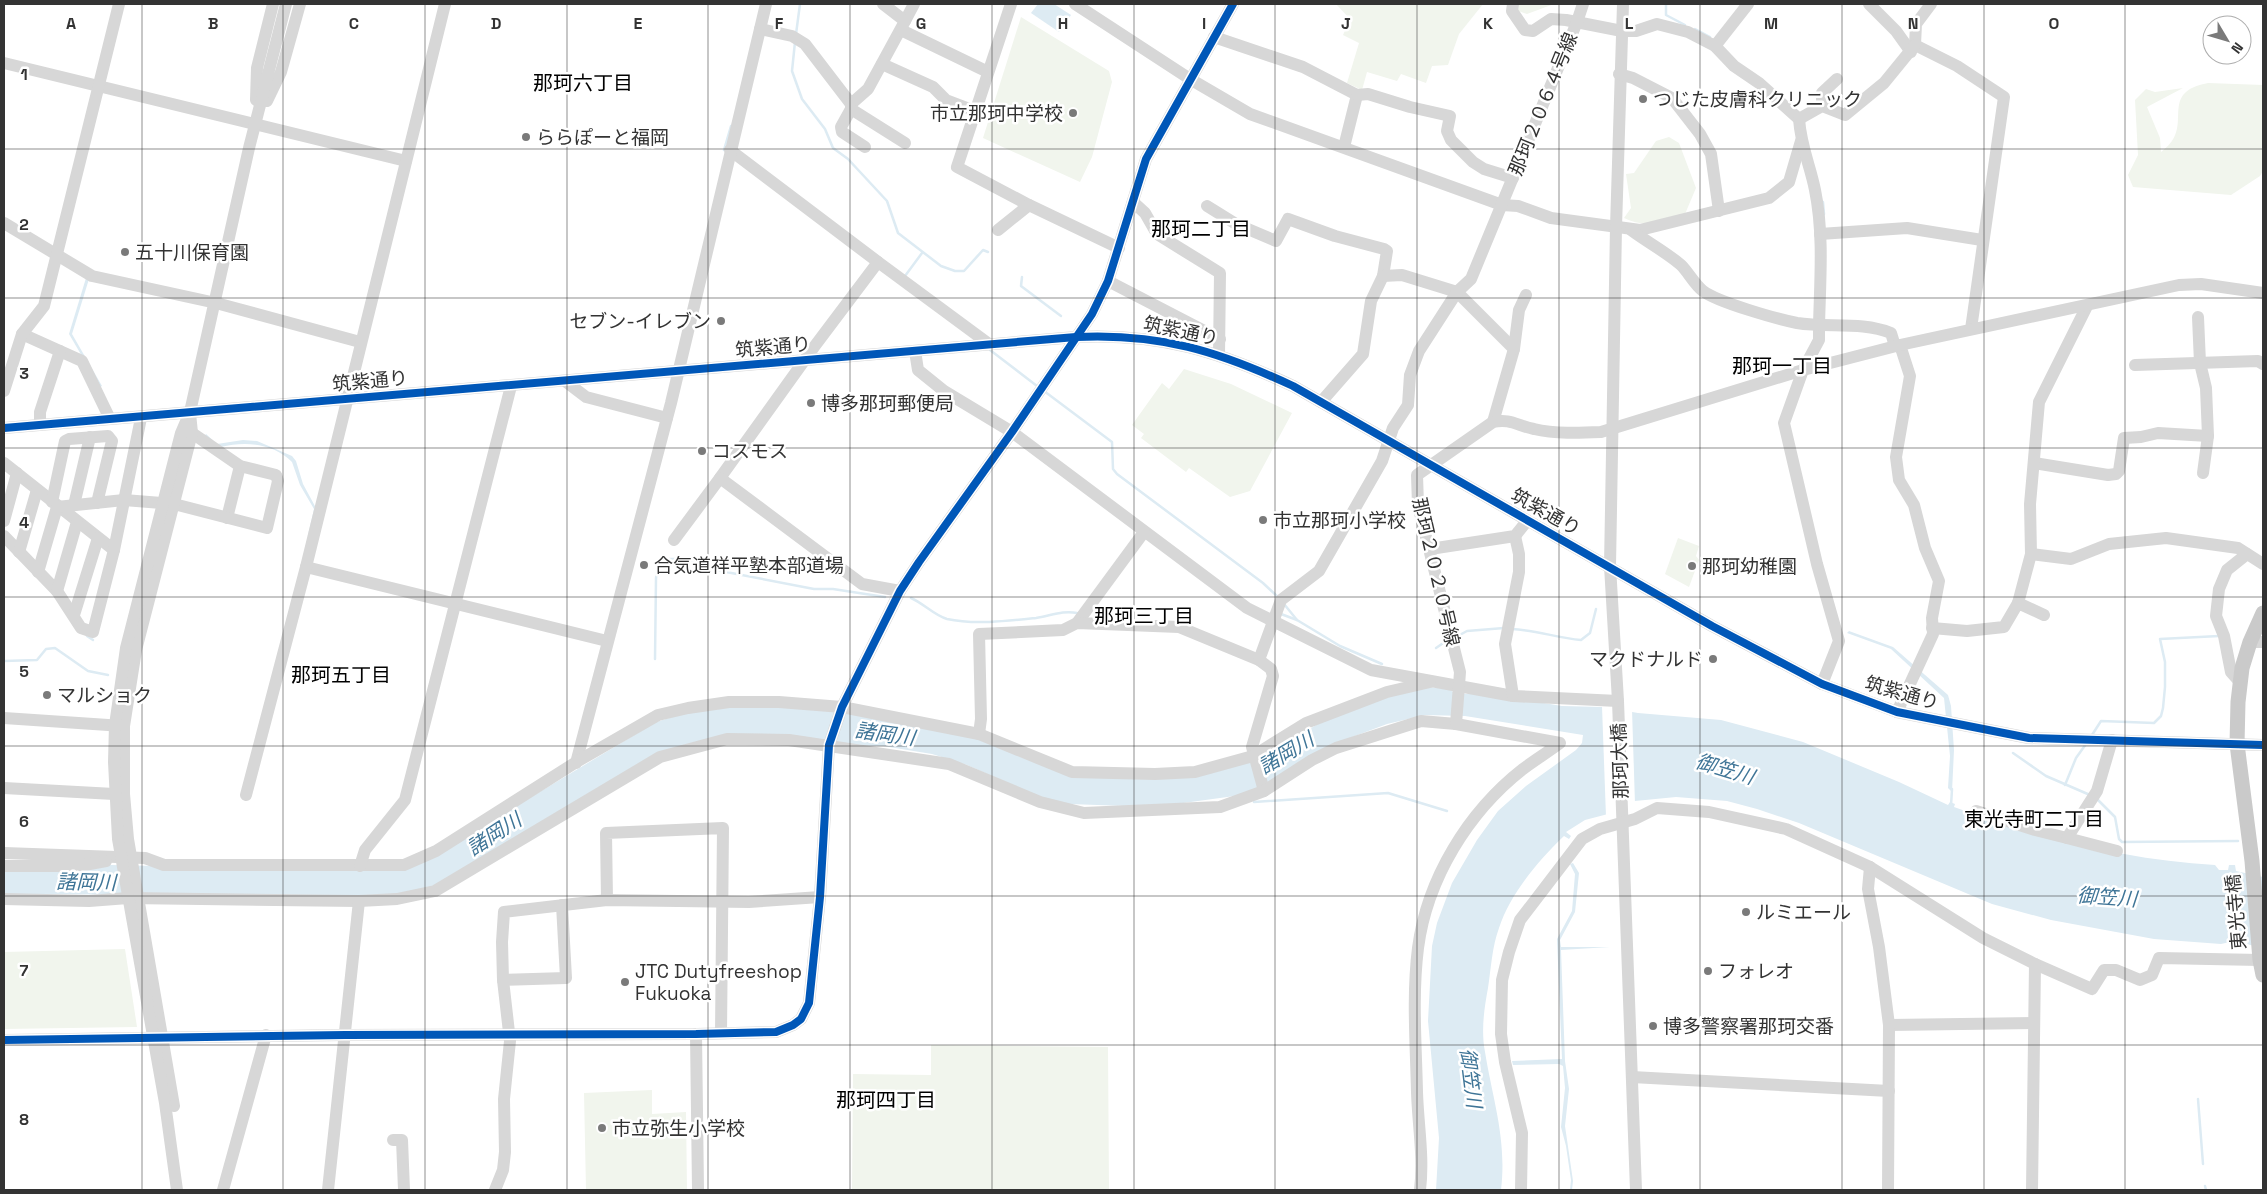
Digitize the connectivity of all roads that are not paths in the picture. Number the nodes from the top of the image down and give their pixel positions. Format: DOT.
graph roads {
  1 [pos="118,4"];
  2 [pos="273,4"];
  3 [pos="286,4"];
  4 [pos="300,4"];
  5 [pos="445,4"];
  6 [pos="766,4"];
  7 [pos="883,4"];
  8 [pos="914,4"];
  9 [pos="1011,4"];
  10 [pos="1075,4"];
  11 [pos="1233,4"];
  12 [pos="1513,4"];
  13 [pos="1583,4"];
  14 [pos="1623,4"];
  15 [pos="1748,4"];
  16 [pos="1869,4"];
  17 [pos="1931,4"];
  18 [pos="1577,22"];
  19 [pos="903,25"];
  20 [pos="760,29"];
  21 [pos="1622,32"];
  22 [pos="1214,37"];
  23 [pos="1716,46"];
  24 [pos="1913,48"];
  25 [pos="4,63"];
  26 [pos="882,64"];
  27 [pos="988,72"];
  28 [pos="1619,74"];
  29 [pos="1190,79"];
  30 [pos="1837,79"];
  31 [pos="98,86"];
  32 [pos="1357,95"];
  33 [pos="851,106"];
  34 [pos="1822,106"];
  35 [pos="975,111"];
  36 [pos="1799,119"];
  37 [pos="256,125"];
  38 [pos="1801,141"];
  39 [pos="905,143"];
  40 [pos="865,147"];
  41 [pos="1344,147"];
  42 [pos="730,150"];
  43 [pos="406,161"];
  44 [pos="1513,178"];
  45 [pos="1133,202"];
  46 [pos="1502,205"];
  47 [pos="1029,206"];
  48 [pos="1207,206"];
  49 [pos="1719,211"];
  50 [pos="4,223"];
  51 [pos="1616,227"];
  52 [pos="998,230"];
  53 [pos="1631,230"];
  54 [pos="1820,234"];
  55 [pos="1982,240"];
  56 [pos="1119,248"];
  57 [pos="55,254"];
  58 [pos="878,262"];
  59 [pos="1383,276"];
  60 [pos="1108,281"];
  61 [pos="1457,292"];
  62 [pos="2263,293"];
  63 [pos="1526,295"];
  64 [pos="216,303"];
  65 [pos="2087,306"];
  66 [pos="2198,317"];
  67 [pos="1819,326"];
  68 [pos="1971,328"];
  69 [pos="22,334"];
  70 [pos="1076,337"];
  71 [pos="1220,339"];
  72 [pos="360,342"];
  73 [pos="988,344"];
  74 [pos="1897,345"];
  75 [pos="1514,349"];
  76 [pos="60,351"];
  77 [pos="915,351"];
  78 [pos="1219,355"];
  79 [pos="804,360"];
  80 [pos="2200,363"];
  81 [pos="2263,364"];
  82 [pos="2134,365"];
  83 [pos="1803,370"];
  84 [pos="679,371"];
  85 [pos="566,381"];
  86 [pos="511,386"];
  87 [pos="4,391"];
  88 [pos="347,400"];
  89 [pos="1321,402"];
  90 [pos="190,412"];
  91 [pos="141,418"];
  92 [pos="667,418"];
  93 [pos="110,419"];
  94 [pos="1493,422"];
  95 [pos="40,425"];
  96 [pos="4,428"];
  97 [pos="1612,428"];
  98 [pos="1012,432"];
  99 [pos="192,434"];
  100 [pos="2208,436"];
  101 [pos="90,437"];
  102 [pos="1389,441"];
  103 [pos="4,462"];
  104 [pos="2034,464"];
  105 [pos="240,466"];
  106 [pos="1431,466"];
  107 [pos="17,473"];
  108 [pos="2203,473"];
  109 [pos="720,478"];
  110 [pos="37,490"];
  111 [pos="124,500"];
  112 [pos="97,503"];
  113 [pos="55,504"];
  114 [pos="74,505"];
  115 [pos="168,505"];
  116 [pos="227,518"];
  117 [pos="4,521"];
  118 [pos="1527,521"];
  119 [pos="77,522"];
  120 [pos="1144,532"];
  121 [pos="1515,536"];
  122 [pos="98,538"];
  123 [pos="674,540"];
  124 [pos="5,541"];
  125 [pos="1430,549"];
  126 [pos="114,550"];
  127 [pos="19,552"];
  128 [pos="2031,554"];
  129 [pos="2247,554"];
  130 [pos="2263,564"];
  131 [pos="306,566"];
  132 [pos="1610,566"];
  133 [pos="38,572"];
  134 [pos="57,590"];
  135 [pos="900,591"];
  136 [pos="454,603"];
  137 [pos="2018,603"];
  138 [pos="2263,614"];
  139 [pos="74,615"];
  140 [pos="2044,615"];
  141 [pos="1273,622"];
  142 [pos="1077,623"];
  143 [pos="1932,628"];
  144 [pos="607,641"];
  145 [pos="2257,642"];
  146 [pos="1259,660"];
  147 [pos="2239,681"];
  148 [pos="1430,682"];
  149 [pos="1822,684"];
  150 [pos="1459,687"];
  151 [pos="1513,696"];
  152 [pos="1618,701"];
  153 [pos="842,707"];
  154 [pos="1897,712"];
  155 [pos="4,718"];
  156 [pos="1456,721"];
  157 [pos="120,726"];
  158 [pos="979,734"];
  159 [pos="2112,740"];
  160 [pos="2237,744"];
  161 [pos="830,745"];
  162 [pos="2263,745"];
  163 [pos="1253,756"];
  164 [pos="576,763"];
  165 [pos="4,788"];
  166 [pos="1264,791"];
  167 [pos="114,794"];
  168 [pos="246,795"];
  169 [pos="1976,811"];
  170 [pos="1622,821"];
  171 [pos="2067,838"];
  172 [pos="2117,851"];
  173 [pos="4,853"];
  174 [pos="126,858"];
  175 [pos="4,866"];
  176 [pos="360,866"];
  177 [pos="1870,867"];
  178 [pos="131,896"];
  179 [pos="820,897"];
  180 [pos="4,899"];
  181 [pos="607,900"];
  182 [pos="359,901"];
  183 [pos="724,902"];
  184 [pos="562,904"];
  185 [pos="2035,964"];
  186 [pos="2262,967"];
  187 [pos="503,980"];
  188 [pos="2034,1023"];
  189 [pos="1889,1025"];
  190 [pos="510,1033"];
  191 [pos="721,1033"];
  192 [pos="345,1034"];
  193 [pos="696,1034"];
  194 [pos="266,1036"];
  195 [pos="157,1038"];
  196 [pos="4,1040"];
  197 [pos="1632,1078"];
  198 [pos="1889,1091"];
  199 [pos="392,1140"];
  200 [pos="177,1190"];
  201 [pos="185,1190"];
  202 [pos="223,1190"];
  203 [pos="328,1190"];
  204 [pos="404,1190"];
  205 [pos="495,1190"];
  206 [pos="698,1190"];
  207 [pos="1420,1190"];
  208 [pos="1521,1190"];
  209 [pos="1636,1190"];
  210 [pos="1888,1190"];
  211 [pos="2032,1190"];
  1 -- 31 [label="street"];
  2 -- 37 [label="street"];
  3 -- 37 [label="street"];
  4 -- 37 [label="street"];
  5 -- 43 [label="street"];
  6 -- 20 [label="street"];
  7 -- 19 [label="street"];
  8 -- 19 [label="street"];
  9 -- 27 [label="street"];
  10 -- 29 [label="street"];
  11 -- 22 [label="street"];
  12 -- 18 [label="street"];
  13 -- 18 [label="street, 那珂２０６４号線"];
  14 -- 21 [label="street, 那珂大橋"];
  15 -- 23 [label="street"];
  16 -- 24 [label="street"];
  17 -- 24 [label="street"];
  18 -- 21 [label="street"];
  18 -- 44 [label="street, 那珂２０６４号線"];
  19 -- 26 [label="street"];
  19 -- 27 [label="street"];
  20 -- 33 [label="street"];
  20 -- 42 [label="street"];
  21 -- 23 [label="street"];
  21 -- 28 [label="street, 那珂大橋"];
  22 -- 29 [label="street"];
  22 -- 32 [label="street"];
  23 -- 36 [label="street"];
  24 -- 34 [label="street"];
  24 -- 55 [label="street"];
  25 -- 31 [label="street"];
  26 -- 33 [label="street"];
  26 -- 35 [label="street"];
  27 -- 35 [label="street"];
  28 -- 49 [label="street"];
  28 -- 51 [label="street, 那珂大橋"];
  29 -- 41 [label="street"];
  29 -- 45 [label="street"];
  30 -- 34 [label="street"];
  31 -- 37 [label="street"];
  31 -- 57 [label="street"];
  32 -- 41 [label="street"];
  32 -- 44 [label="street"];
  33 -- 39 [label="street"];
  33 -- 40 [label="street"];
  34 -- 36 [label="street"];
  35 -- 47 [label="street"];
  36 -- 38 [label="street"];
  37 -- 43 [label="street"];
  37 -- 64 [label="street"];
  38 -- 49 [label="street"];
  38 -- 54 [label="street"];
  41 -- 46 [label="street"];
  42 -- 58 [label="street"];
  42 -- 84 [label="street"];
  43 -- 72 [label="street"];
  44 -- 46 [label="street, 那珂２０６４号線"];
  45 -- 56 [label="street"];
  45 -- 71 [label="street"];
  46 -- 51 [label="street"];
  46 -- 61 [label="street, 那珂２０６４号線"];
  47 -- 52 [label="street"];
  47 -- 56 [label="street"];
  48 -- 59 [label="street"];
  49 -- 53 [label="street"];
  50 -- 57 [label="street"];
  51 -- 53 [label="street"];
  51 -- 97 [label="street, 那珂大橋"];
  53 -- 67 [label="street"];
  54 -- 55 [label="street"];
  54 -- 67 [label="street"];
  55 -- 68 [label="street"];
  56 -- 60 [label="street"];
  57 -- 64 [label="street"];
  57 -- 69 [label="street"];
  58 -- 73 [label="street"];
  58 -- 79 [label="street"];
  59 -- 61 [label="street"];
  59 -- 89 [label="street"];
  60 -- 70 [label="street"];
  60 -- 71 [label="street"];
  61 -- 75 [label="street"];
  61 -- 102 [label="street, 那珂２０６４号線"];
  62 -- 65 [label="street"];
  63 -- 75 [label="street"];
  64 -- 72 [label="street"];
  64 -- 90 [label="street"];
  65 -- 68 [label="street"];
  65 -- 104 [label="street"];
  66 -- 80 [label="street"];
  67 -- 74 [label="street"];
  67 -- 83 [label="street"];
  68 -- 74 [label="street"];
  69 -- 76 [label="street"];
  69 -- 87 [label="street"];
  70 -- 73 [label="street, 筑紫通り"];
  70 -- 78 [label="street, 筑紫通り"];
  70 -- 98 [label="street"];
  71 -- 78 [label="street"];
  72 -- 88 [label="street"];
  73 -- 77 [label="street, 筑紫通り"];
  74 -- 83 [label="street"];
  74 -- 143 [label="street"];
  75 -- 94 [label="street"];
  76 -- 93 [label="street"];
  76 -- 95 [label="street"];
  77 -- 79 [label="street, 筑紫通り"];
  77 -- 98 [label="street"];
  78 -- 89 [label="street, 筑紫通り"];
  79 -- 84 [label="street, 筑紫通り"];
  79 -- 109 [label="street"];
  80 -- 81 [label="street"];
  80 -- 82 [label="street"];
  80 -- 100 [label="street"];
  83 -- 97 [label="street"];
  83 -- 149 [label="street"];
  84 -- 85 [label="street, 筑紫通り"];
  84 -- 92 [label="street"];
  85 -- 86 [label="street, 筑紫通り"];
  85 -- 92 [label="street"];
  86 -- 88 [label="street, 筑紫通り"];
  86 -- 136 [label="street"];
  88 -- 90 [label="street, 筑紫通り"];
  88 -- 131 [label="street"];
  89 -- 102 [label="street, 筑紫通り"];
  90 -- 91 [label="street, 筑紫通り"];
  90 -- 99 [label="street"];
  90 -- 115 [label="street"];
  91 -- 93 [label="street, 筑紫通り"];
  91 -- 111 [label="street"];
  92 -- 144 [label="street"];
  93 -- 95 [label="street, 筑紫通り"];
  94 -- 97 [label="street"];
  94 -- 106 [label="street"];
  95 -- 96 [label="street, 筑紫通り"];
  97 -- 132 [label="street, 那珂大橋"];
  98 -- 120 [label="street"];
  98 -- 135 [label="street"];
  99 -- 105 [label="street"];
  99 -- 115 [label="street"];
  100 -- 104 [label="street"];
  100 -- 108 [label="street"];
  101 -- 112 [label="street"];
  101 -- 113 [label="street"];
  101 -- 114 [label="street"];
  102 -- 106 [label="street, 筑紫通り"];
  102 -- 141 [label="street, 那珂２０６４号線"];
  103 -- 107 [label="street"];
  104 -- 128 [label="street"];
  105 -- 116 [label="street"];
  105 -- 116 [label="street"];
  106 -- 118 [label="street, 筑紫通り"];
  106 -- 125 [label="street, 那珂２０２０号線"];
  107 -- 110 [label="street"];
  107 -- 117 [label="street"];
  109 -- 123 [label="street"];
  109 -- 135 [label="street"];
  110 -- 113 [label="street"];
  110 -- 127 [label="street"];
  111 -- 112 [label="street"];
  111 -- 115 [label="street"];
  111 -- 126 [label="street"];
  112 -- 114 [label="street"];
  113 -- 114 [label="street"];
  113 -- 119 [label="street"];
  113 -- 133 [label="street"];
  115 -- 116 [label="street"];
  115 -- 157 [label="street"];
  118 -- 121 [label="street"];
  118 -- 132 [label="street, 筑紫通り"];
  119 -- 122 [label="street"];
  119 -- 134 [label="street"];
  120 -- 141 [label="street"];
  120 -- 142 [label="street"];
  121 -- 125 [label="street"];
  121 -- 151 [label="street"];
  122 -- 126 [label="street"];
  122 -- 139 [label="street"];
  124 -- 127 [label="street"];
  125 -- 150 [label="street, 那珂２０２０号線"];
  126 -- 139 [label="street"];
  127 -- 133 [label="street"];
  128 -- 129 [label="street"];
  128 -- 137 [label="street"];
  129 -- 130 [label="street"];
  129 -- 147 [label="street"];
  131 -- 136 [label="street"];
  131 -- 168 [label="street"];
  132 -- 149 [label="street, 筑紫通り"];
  132 -- 152 [label="street, 那珂大橋"];
  133 -- 134 [label="street"];
  134 -- 139 [label="street"];
  135 -- 153 [label="street"];
  136 -- 144 [label="street"];
  136 -- 176 [label="street"];
  137 -- 140 [label="street"];
  137 -- 143 [label="street"];
  138 -- 145 [label="main road, 東光寺橋"];
  141 -- 146 [label="street, 那珂２０６４号線"];
  141 -- 148 [label="street"];
  142 -- 146 [label="street"];
  142 -- 158 [label="street"];
  143 -- 154 [label="street"];
  144 -- 164 [label="street"];
  145 -- 147 [label="main road, 東光寺橋"];
  146 -- 163 [label="street"];
  147 -- 160 [label="main road, 東光寺橋"];
  148 -- 150 [label="street"];
  148 -- 163 [label="street"];
  149 -- 154 [label="street, 筑紫通り"];
  150 -- 151 [label="street"];
  150 -- 156 [label="street, 那珂２０２０号線"];
  151 -- 152 [label="street"];
  152 -- 170 [label="street, 那珂大橋"];
  153 -- 158 [label="street"];
  153 -- 161 [label="street"];
  153 -- 164 [label="street"];
  154 -- 159 [label="street, 筑紫通り"];
  155 -- 157 [label="street"];
  156 -- 166 [label="street"];
  156 -- 207 [label="street"];
  157 -- 167 [label="street"];
  157 -- 174 [label="street"];
  158 -- 163 [label="street"];
  159 -- 160 [label="street, 筑紫通り"];
  159 -- 171 [label="street"];
  160 -- 162 [label="street, 筑紫通り"];
  160 -- 186 [label="main road, 東光寺橋"];
  161 -- 166 [label="street"];
  161 -- 179 [label="street"];
  161 -- 182 [label="street"];
  163 -- 166 [label="street"];
  164 -- 176 [label="street"];
  165 -- 167 [label="street"];
  167 -- 174 [label="street"];
  169 -- 171 [label="street"];
  170 -- 177 [label="street"];
  170 -- 197 [label="street, 那珂大橋"];
  170 -- 208 [label="street"];
  171 -- 172 [label="street"];
  173 -- 174 [label="street"];
  174 -- 175 [label="street"];
  174 -- 176 [label="street"];
  174 -- 178 [label="street"];
  177 -- 185 [label="street"];
  177 -- 189 [label="street"];
  178 -- 180 [label="street"];
  178 -- 182 [label="street"];
  178 -- 195 [label="street"];
  179 -- 183 [label="street"];
  179 -- 191 [label="street"];
  181 -- 183 [label="street"];
  181 -- 183 [label="street"];
  181 -- 184 [label="street"];
  182 -- 192 [label="street"];
  183 -- 191 [label="street"];
  184 -- 187 [label="street"];
  184 -- 187 [label="street"];
  185 -- 186 [label="street"];
  185 -- 188 [label="street"];
  187 -- 190 [label="street"];
  188 -- 189 [label="street"];
  188 -- 211 [label="street"];
  189 -- 198 [label="street"];
  190 -- 192 [label="street"];
  190 -- 193 [label="street"];
  190 -- 205 [label="street"];
  191 -- 193 [label="street"];
  192 -- 194 [label="street"];
  192 -- 203 [label="street"];
  193 -- 206 [label="street"];
  194 -- 195 [label="street"];
  194 -- 202 [label="street"];
  195 -- 196 [label="street"];
  195 -- 200 [label="street"];
  195 -- 201 [label="street"];
  197 -- 198 [label="street"];
  197 -- 209 [label="street, 那珂大橋"];
  198 -- 210 [label="street"];
  199 -- 204 [label="street"];
}
